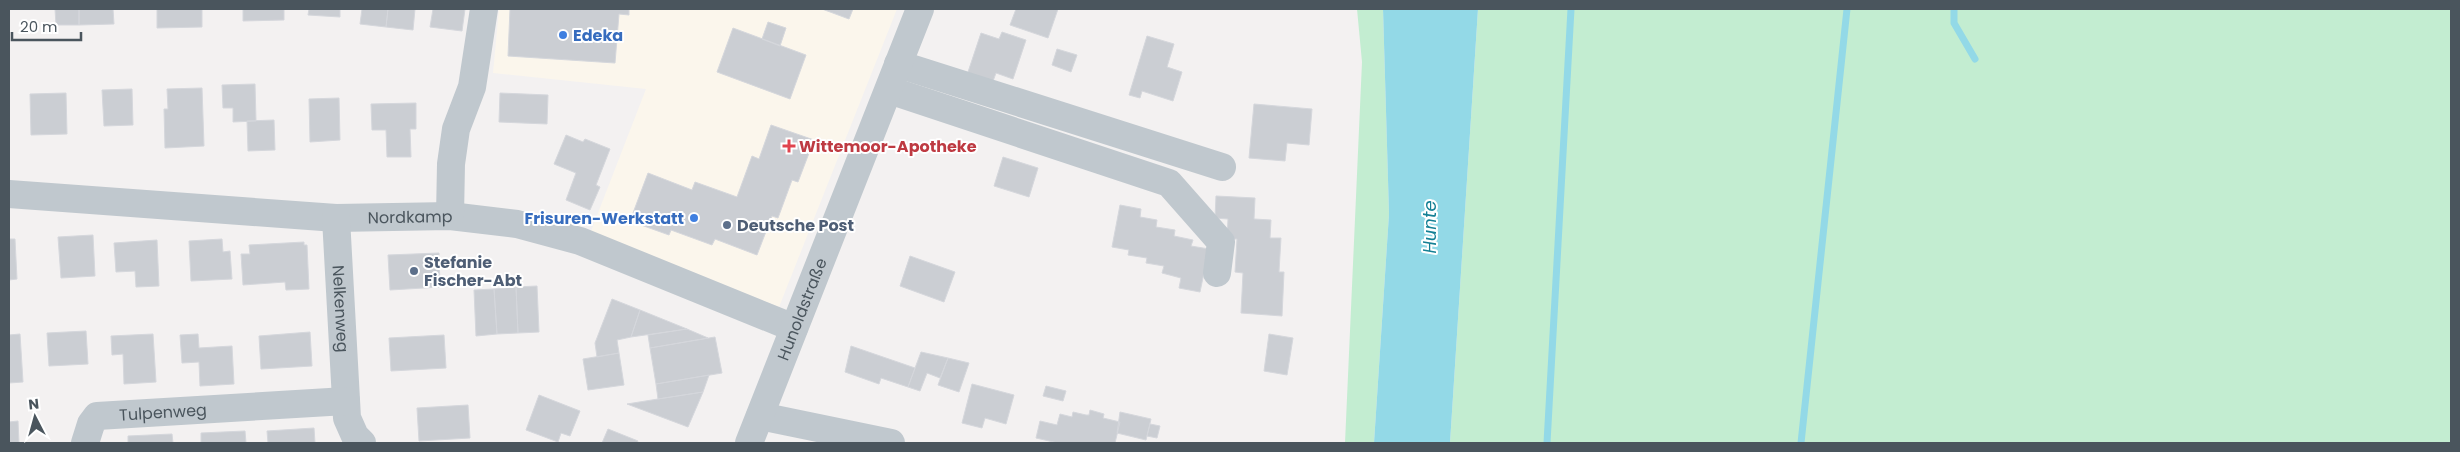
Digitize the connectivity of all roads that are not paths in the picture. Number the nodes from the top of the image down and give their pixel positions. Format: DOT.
graph roads {
  1 [pos="484,9"];
  2 [pos="920,9"];
  3 [pos="898,64"];
  4 [pos="889,90"];
  5 [pos="1222,167"];
  6 [pos="9,194"];
  7 [pos="450,216"];
  8 [pos="336,218"];
  9 [pos="1217,273"];
  10 [pos="794,328"];
  11 [pos="346,401"];
  12 [pos="760,416"];
  13 [pos="85,443"];
  14 [pos="362,443"];
  15 [pos="749,443"];
  16 [pos="891,443"];
  1 -- 7 [label="street"];
  2 -- 3 [label="street, Hunoldstraße"];
  3 -- 4 [label="street, Hunoldstraße"];
  3 -- 5 [label="street"];
  4 -- 9 [label="street"];
  4 -- 10 [label="street, Hunoldstraße"];
  6 -- 8 [label="street, Nordkamp"];
  7 -- 8 [label="street, Nordkamp"];
  7 -- 10 [label="street, Nordkamp"];
  8 -- 11 [label="street, Nelkenweg"];
  10 -- 12 [label="street, Hunoldstraße"];
  11 -- 13 [label="street, Tulpenweg"];
  11 -- 14 [label="street, Nelkenweg"];
  12 -- 15 [label="street, Hunoldstraße"];
  12 -- 16 [label="street"];
}
